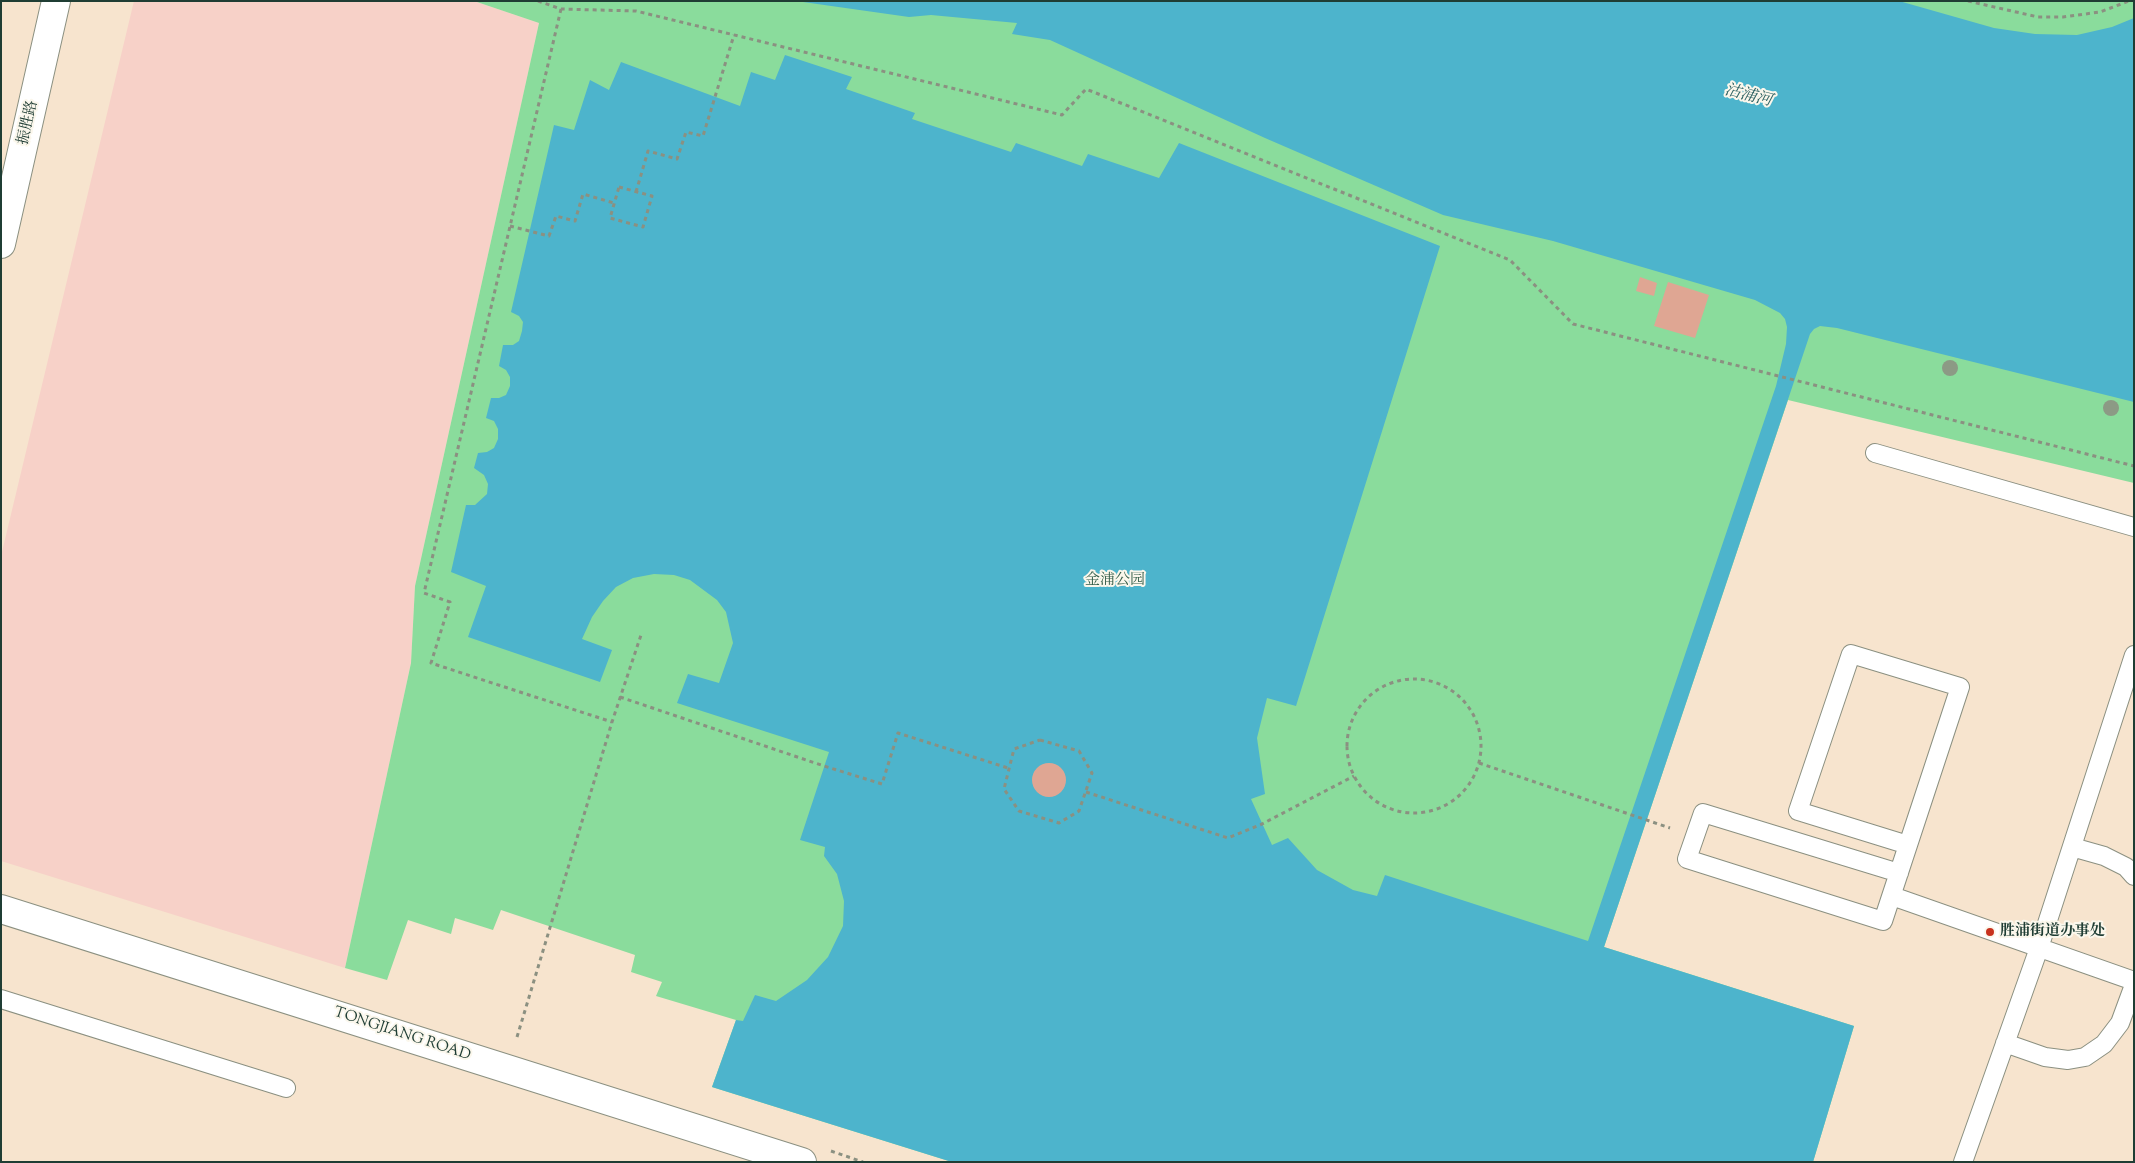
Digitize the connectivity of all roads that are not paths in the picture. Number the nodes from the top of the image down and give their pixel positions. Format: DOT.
graph roads {
  1 [pos="56,1"];
  2 [pos="1,244"];
  3 [pos="1875,453"];
  4 [pos="2134,527"];
  5 [pos="2134,655"];
  6 [pos="1908,845"];
  7 [pos="2072,847"];
  8 [pos="1899,873"];
  9 [pos="2134,876"];
  10 [pos="1892,896"];
  11 [pos="1,909"];
  12 [pos="2039,948"];
  13 [pos="2134,981"];
  14 [pos="2134,985"];
  15 [pos="1,999"];
  16 [pos="2005,1042"];
  17 [pos="286,1088"];
  18 [pos="802,1162"];
  19 [pos="1963,1162"];
  1 -- 2 [label="street, 振胜路"];
  3 -- 4 [label="lane"];
  5 -- 7 [label="lane"];
  6 -- 6 [label="lane"];
  6 -- 8 [label="lane"];
  7 -- 9 [label="lane"];
  7 -- 12 [label="lane"];
  8 -- 10 [label="lane"];
  8 -- 10 [label="lane"];
  10 -- 12 [label="lane"];
  11 -- 18 [label="street, TONGJIANG ROAD"];
  12 -- 13 [label="lane"];
  12 -- 16 [label="lane"];
  14 -- 16 [label="lane"];
  15 -- 17 [label="lane"];
  16 -- 19 [label="lane"];
}
